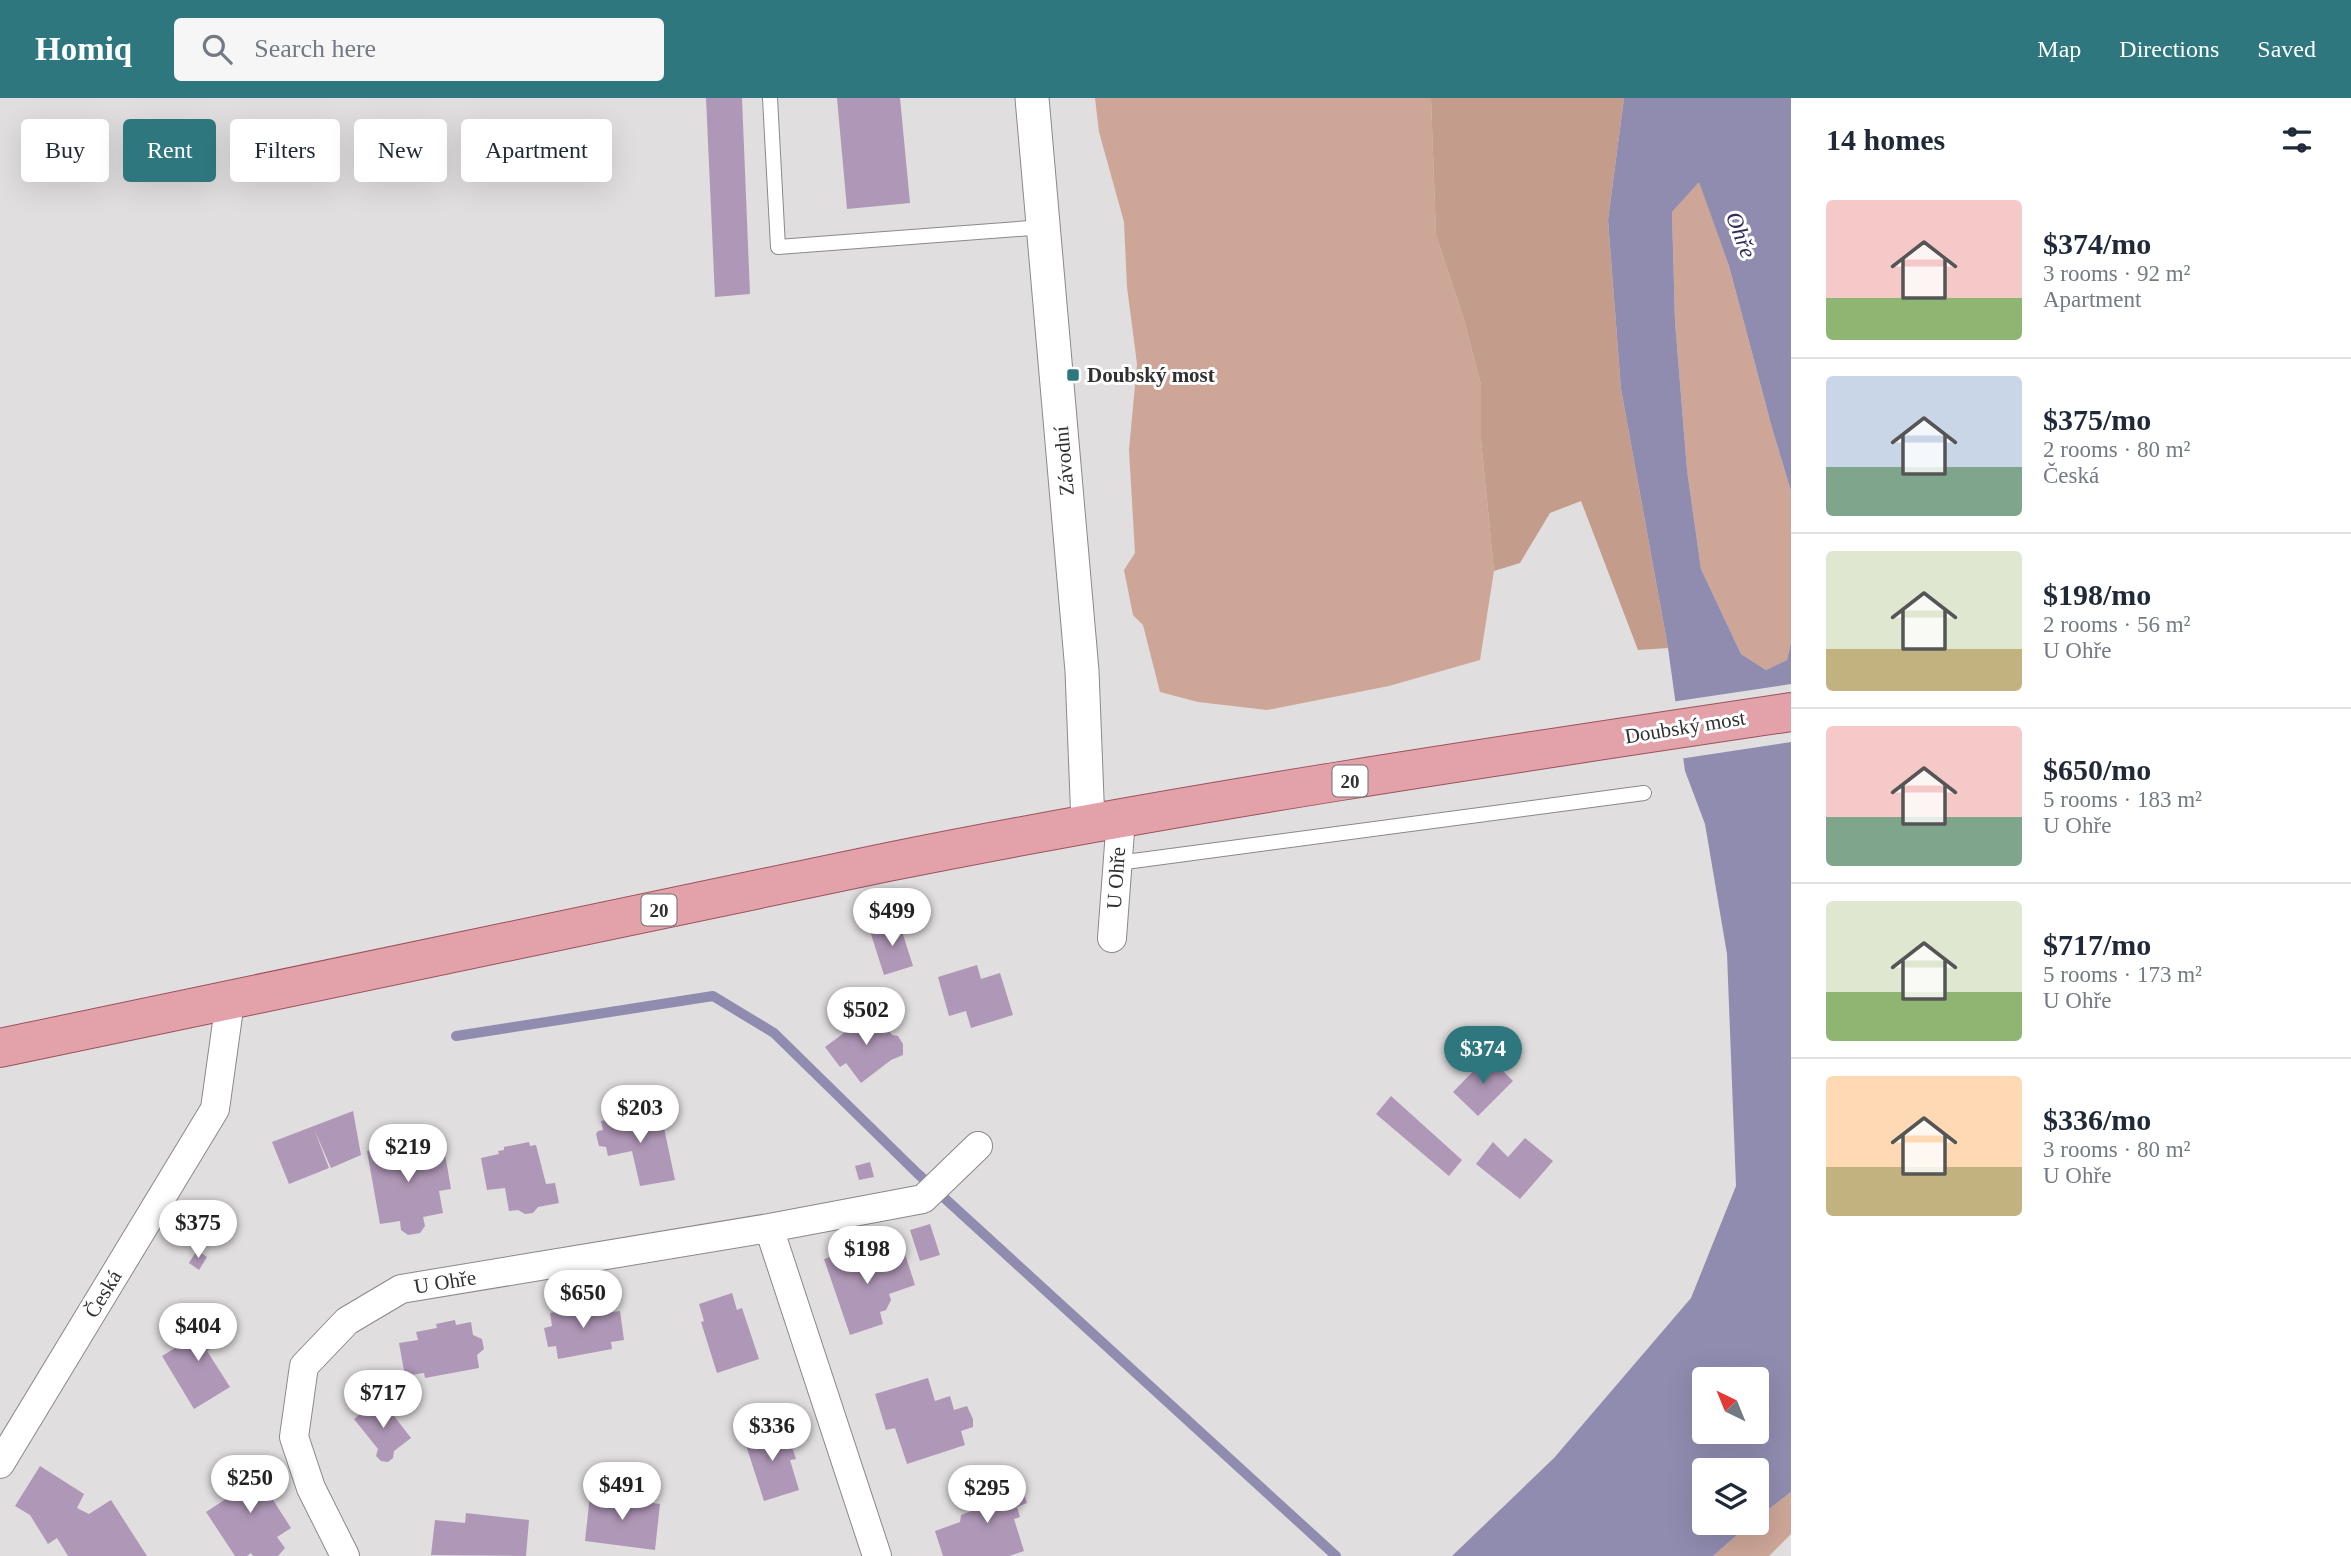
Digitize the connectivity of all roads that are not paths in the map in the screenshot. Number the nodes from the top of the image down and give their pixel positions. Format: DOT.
graph roads {
  1 [pos="770,98"];
  2 [pos="1031,98"];
  3 [pos="1044,227"];
  4 [pos="1791,712"];
  5 [pos="1644,793"];
  6 [pos="1105,821"];
  7 [pos="1118,863"];
  8 [pos="1112,938"];
  9 [pos="230,1001"];
  10 [pos="0,1048"];
  11 [pos="978,1146"];
  12 [pos="769,1228"];
  13 [pos="0,1464"];
  14 [pos="345,1556"];
  15 [pos="877,1556"];
  1 -- 3 [label="lane"];
  2 -- 3 [label="street, Závodní"];
  3 -- 6 [label="street, Závodní"];
  4 -- 6 [label="main road, Doubský most / 20"];
  5 -- 7 [label="lane"];
  6 -- 7 [label="street, U Ohře"];
  6 -- 9 [label="main road, 20"];
  7 -- 8 [label="street, U Ohře"];
  9 -- 10 [label="main road, 20"];
  9 -- 13 [label="street, Česká"];
  11 -- 12 [label="street, U Ohře"];
  12 -- 14 [label="street, U Ohře"];
  12 -- 15 [label="street"];
}
